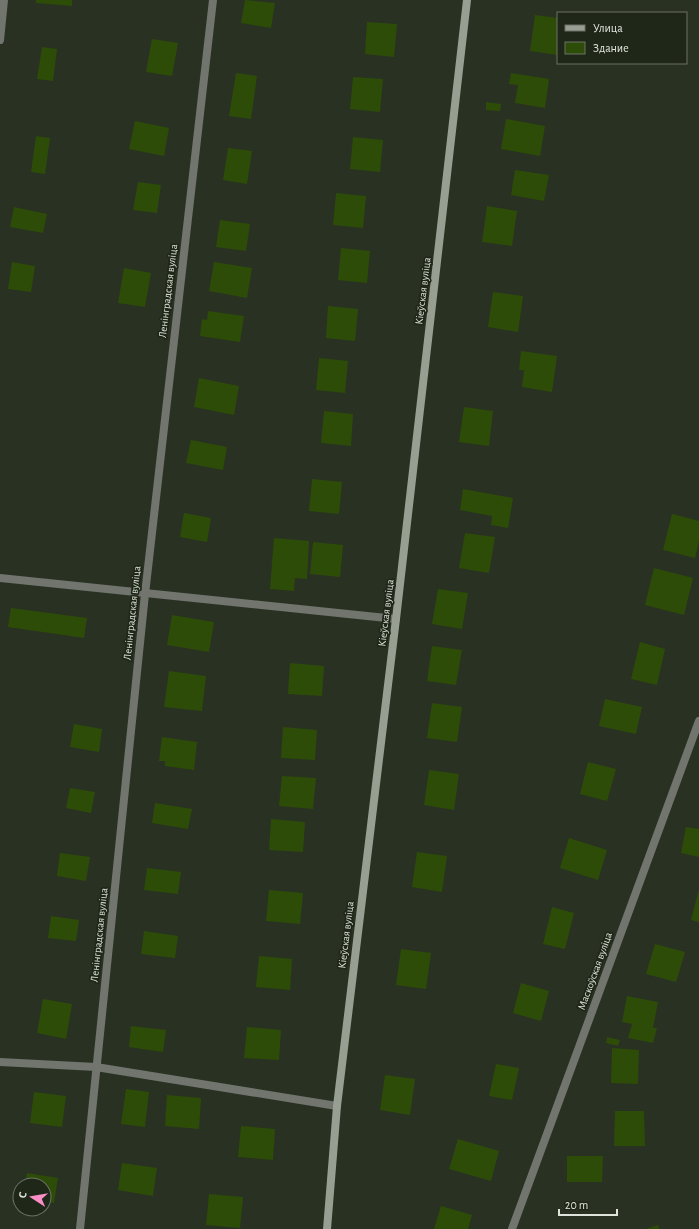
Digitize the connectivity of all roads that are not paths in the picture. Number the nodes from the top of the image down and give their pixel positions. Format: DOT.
graph roads {
  1 [pos="4,0"];
  2 [pos="213,0"];
  3 [pos="467,0"];
  4 [pos="0,40"];
  5 [pos="0,578"];
  6 [pos="145,594"];
  7 [pos="396,619"];
  8 [pos="699,721"];
  9 [pos="0,1062"];
  10 [pos="96,1067"];
  11 [pos="337,1106"];
  12 [pos="80,1229"];
  13 [pos="327,1229"];
  14 [pos="512,1229"];
  1 -- 4 [label="street"];
  2 -- 6 [label="street, Ленінградская вуліца"];
  3 -- 7 [label="street, Кіеўская вуліца"];
  5 -- 6 [label="street"];
  6 -- 7 [label="street"];
  6 -- 10 [label="street, Ленінградская вуліца"];
  7 -- 11 [label="street, Кіеўская вуліца"];
  8 -- 14 [label="street, Маскоўская вуліца"];
  9 -- 10 [label="street"];
  10 -- 11 [label="street"];
  10 -- 12 [label="street, Ленінградская вуліца"];
  11 -- 13 [label="street, Кіеўская вуліца"];
}
